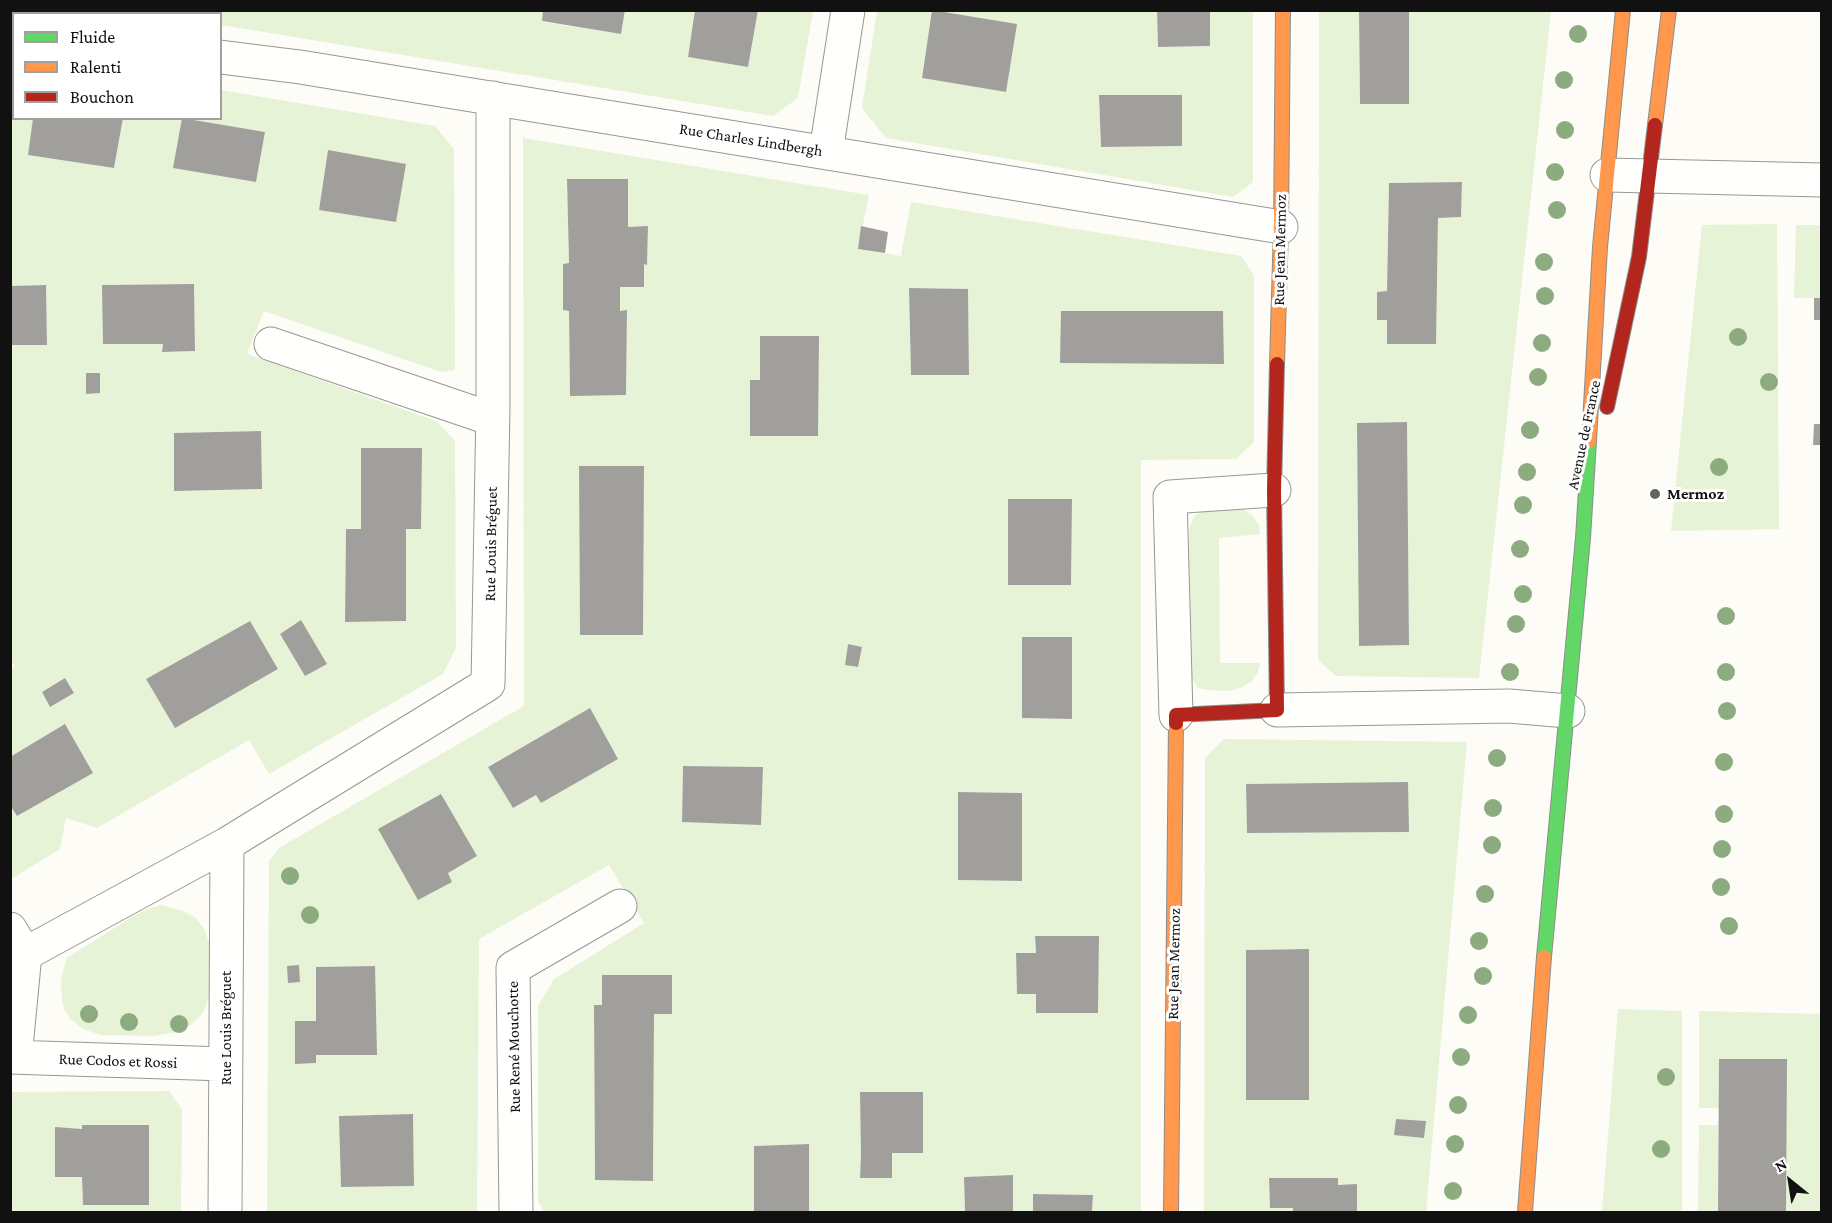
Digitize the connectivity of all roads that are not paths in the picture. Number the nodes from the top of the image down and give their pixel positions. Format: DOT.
graph roads {
  1 [pos="848,10"];
  2 [pos="1283,10"];
  3 [pos="1623,10"];
  4 [pos="1669,10"];
  5 [pos="222,57"];
  6 [pos="492,98"];
  7 [pos="826,152"];
  8 [pos="1607,176"];
  9 [pos="1649,176"];
  10 [pos="1821,180"];
  11 [pos="1281,227"];
  12 [pos="271,344"];
  13 [pos="492,419"];
  14 [pos="1274,490"];
  15 [pos="1584,512"];
  16 [pos="1277,710"];
  17 [pos="1568,711"];
  18 [pos="1176,715"];
  19 [pos="227,844"];
  20 [pos="620,906"];
  21 [pos="18,941"];
  22 [pos="13,1057"];
  23 [pos="225,1064"];
  24 [pos="225,1212"];
  25 [pos="516,1212"];
  26 [pos="1171,1212"];
  27 [pos="1525,1212"];
  1 -- 7 [label="street"];
  2 -- 11 [label="main road, Rue Jean Mermoz"];
  3 -- 8 [label="main road, Avenue de France"];
  4 -- 9 [label="main road, Avenue de France"];
  5 -- 6 [label="street, Rue Charles Lindbergh"];
  6 -- 7 [label="street, Rue Charles Lindbergh"];
  6 -- 13 [label="street, Rue Louis Bréguet"];
  7 -- 11 [label="street, Rue Charles Lindbergh"];
  8 -- 9 [label="street"];
  8 -- 15 [label="main road, Avenue de France"];
  9 -- 10 [label="street"];
  9 -- 15 [label="main road, Avenue de France"];
  11 -- 14 [label="main road, Rue Jean Mermoz"];
  12 -- 13 [label="street"];
  13 -- 19 [label="street, Rue Louis Bréguet"];
  14 -- 16 [label="main road, Rue Jean Mermoz"];
  14 -- 18 [label="street, Rue Jean Mermoz"];
  15 -- 17 [label="main road"];
  16 -- 17 [label="street"];
  16 -- 18 [label="main road"];
  17 -- 27 [label="main road"];
  18 -- 26 [label="main road, Rue Jean Mermoz"];
  19 -- 21 [label="street, Rue Louis Bréguet"];
  19 -- 23 [label="street, Rue Louis Bréguet"];
  20 -- 25 [label="street, Rue René Mouchotte"];
  21 -- 22 [label="street"];
  22 -- 23 [label="street, Rue Codos et Rossi"];
  23 -- 24 [label="street, Rue Louis Bréguet"];
}
